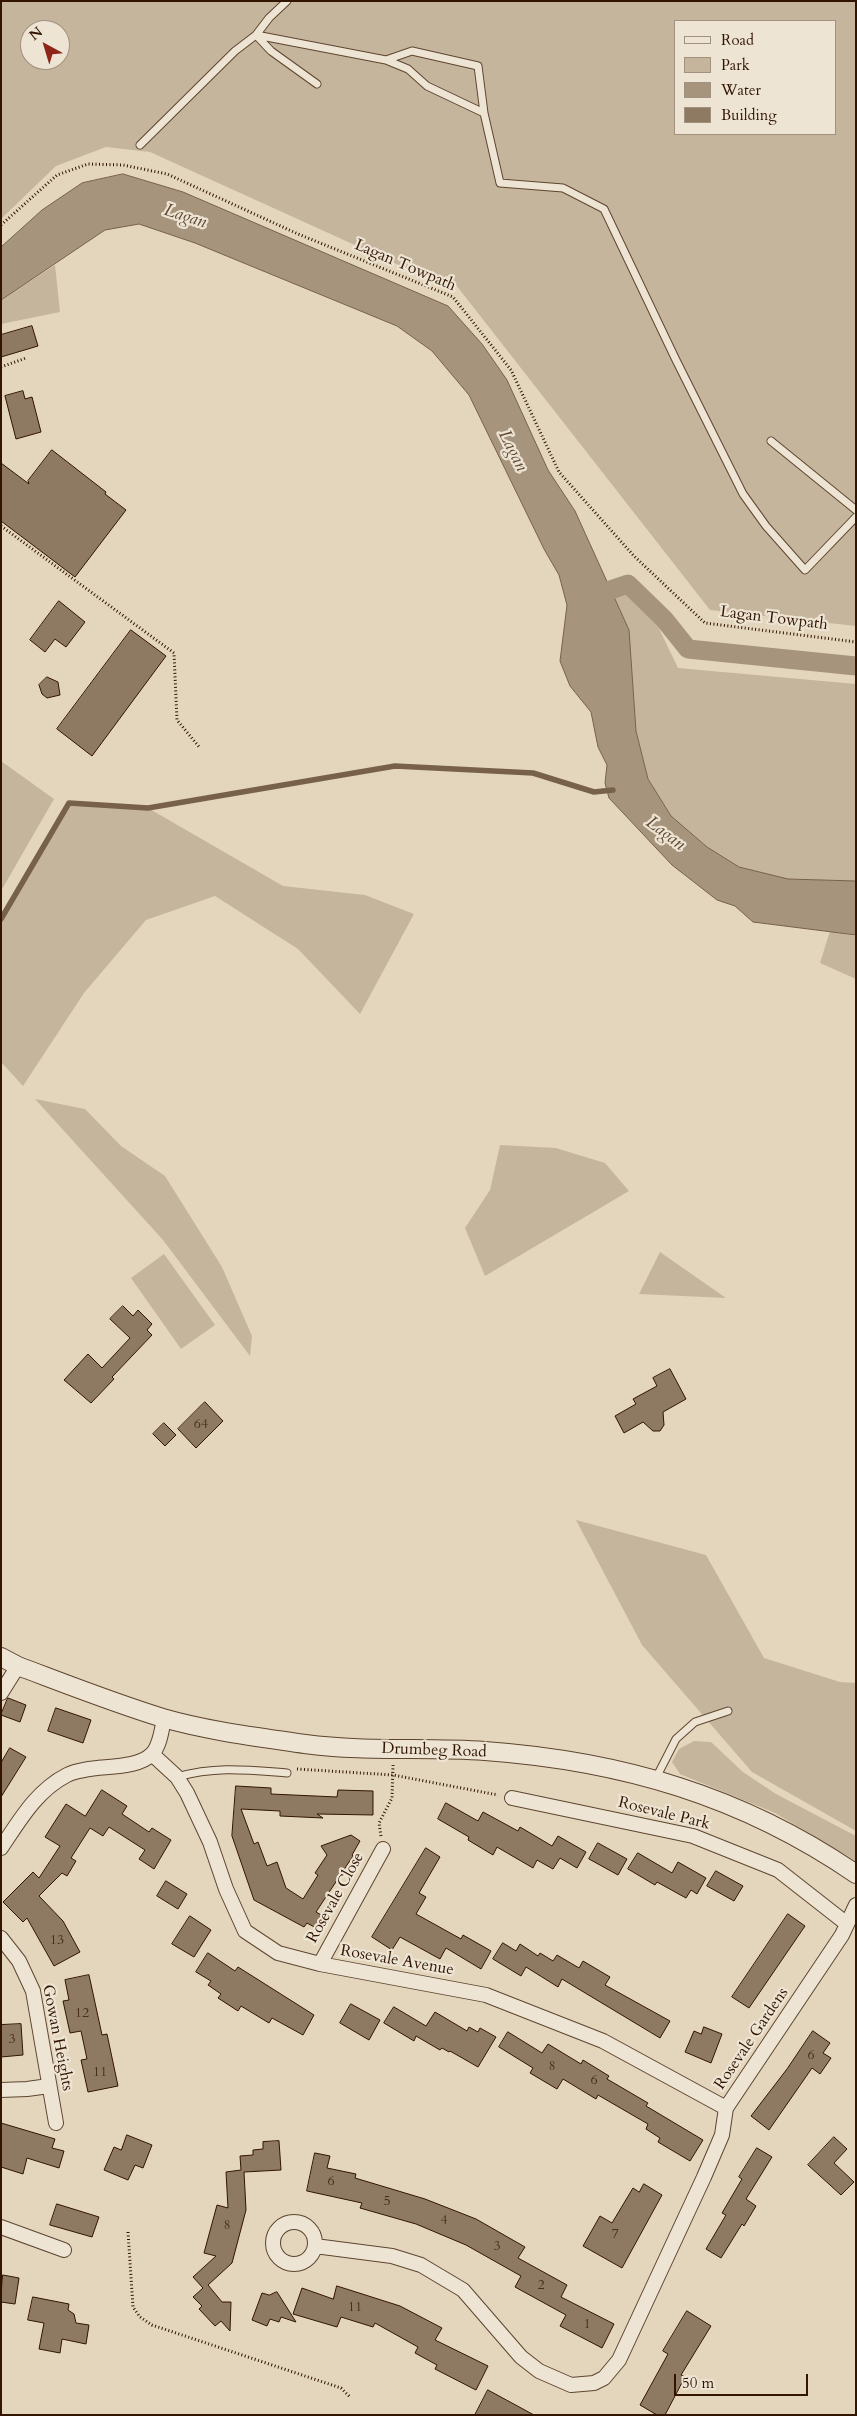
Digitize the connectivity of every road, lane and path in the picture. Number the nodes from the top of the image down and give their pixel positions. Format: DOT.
graph roads {
  1 [pos="287,1"];
  2 [pos="256,35"];
  3 [pos="386,60"];
  4 [pos="317,84"];
  5 [pos="484,113"];
  6 [pos="140,145"];
  7 [pos="1,225"];
  8 [pos="26,358"];
  9 [pos="1,367"];
  10 [pos="771,441"];
  11 [pos="856,510"];
  12 [pos="856,517"];
  13 [pos="1,526"];
  14 [pos="856,642"];
  15 [pos="200,748"];
  16 [pos="1,1657"];
  17 [pos="18,1666"];
  18 [pos="1,1693"];
  19 [pos="728,1711"];
  20 [pos="164,1718"];
  21 [pos="152,1754"];
  22 [pos="286,1773"];
  23 [pos="393,1775"];
  24 [pos="177,1777"];
  25 [pos="656,1778"];
  26 [pos="512,1798"];
  27 [pos="1,1848"];
  28 [pos="383,1849"];
  29 [pos="856,1874"];
  30 [pos="856,1905"];
  31 [pos="847,1924"];
  32 [pos="1,1938"];
  33 [pos="320,1964"];
  34 [pos="49,2086"];
  35 [pos="1,2090"];
  36 [pos="726,2108"];
  37 [pos="56,2123"];
  38 [pos="1,2227"];
  39 [pos="128,2232"];
  40 [pos="315,2246"];
  41 [pos="64,2250"];
  42 [pos="350,2397"];
  1 -- 2 [label="lane"];
  2 -- 3 [label="lane"];
  2 -- 4 [label="lane"];
  2 -- 6 [label="lane"];
  3 -- 5 [label="lane"];
  3 -- 5 [label="lane"];
  5 -- 12 [label="lane"];
  7 -- 14 [label="path, Lagan Towpath"];
  8 -- 9 [label="path"];
  10 -- 11 [label="lane"];
  13 -- 15 [label="path"];
  16 -- 17 [label="street, Drumbeg Road"];
  17 -- 18 [label="street"];
  17 -- 20 [label="street, Drumbeg Road"];
  19 -- 25 [label="lane"];
  20 -- 21 [label="street"];
  20 -- 25 [label="street, Drumbeg Road"];
  21 -- 24 [label="street, Rosevale Avenue"];
  21 -- 27 [label="street"];
  22 -- 23 [label="path"];
  22 -- 24 [label="lane"];
  23 -- 26 [label="path"];
  23 -- 28 [label="path"];
  24 -- 33 [label="street, Rosevale Avenue"];
  25 -- 29 [label="street, Drumbeg Road"];
  26 -- 31 [label="street, Rosevale Park"];
  28 -- 33 [label="street, Rosevale Close"];
  30 -- 31 [label="street, Rosevale Gardens"];
  31 -- 36 [label="street, Rosevale Gardens"];
  32 -- 34 [label="street, Gowan Heights"];
  33 -- 36 [label="street, Rosevale Avenue"];
  34 -- 35 [label="street"];
  34 -- 37 [label="street, Gowan Heights"];
  36 -- 40 [label="street, Rosevale Gardens"];
  38 -- 41 [label="street"];
  39 -- 42 [label="path"];
}
